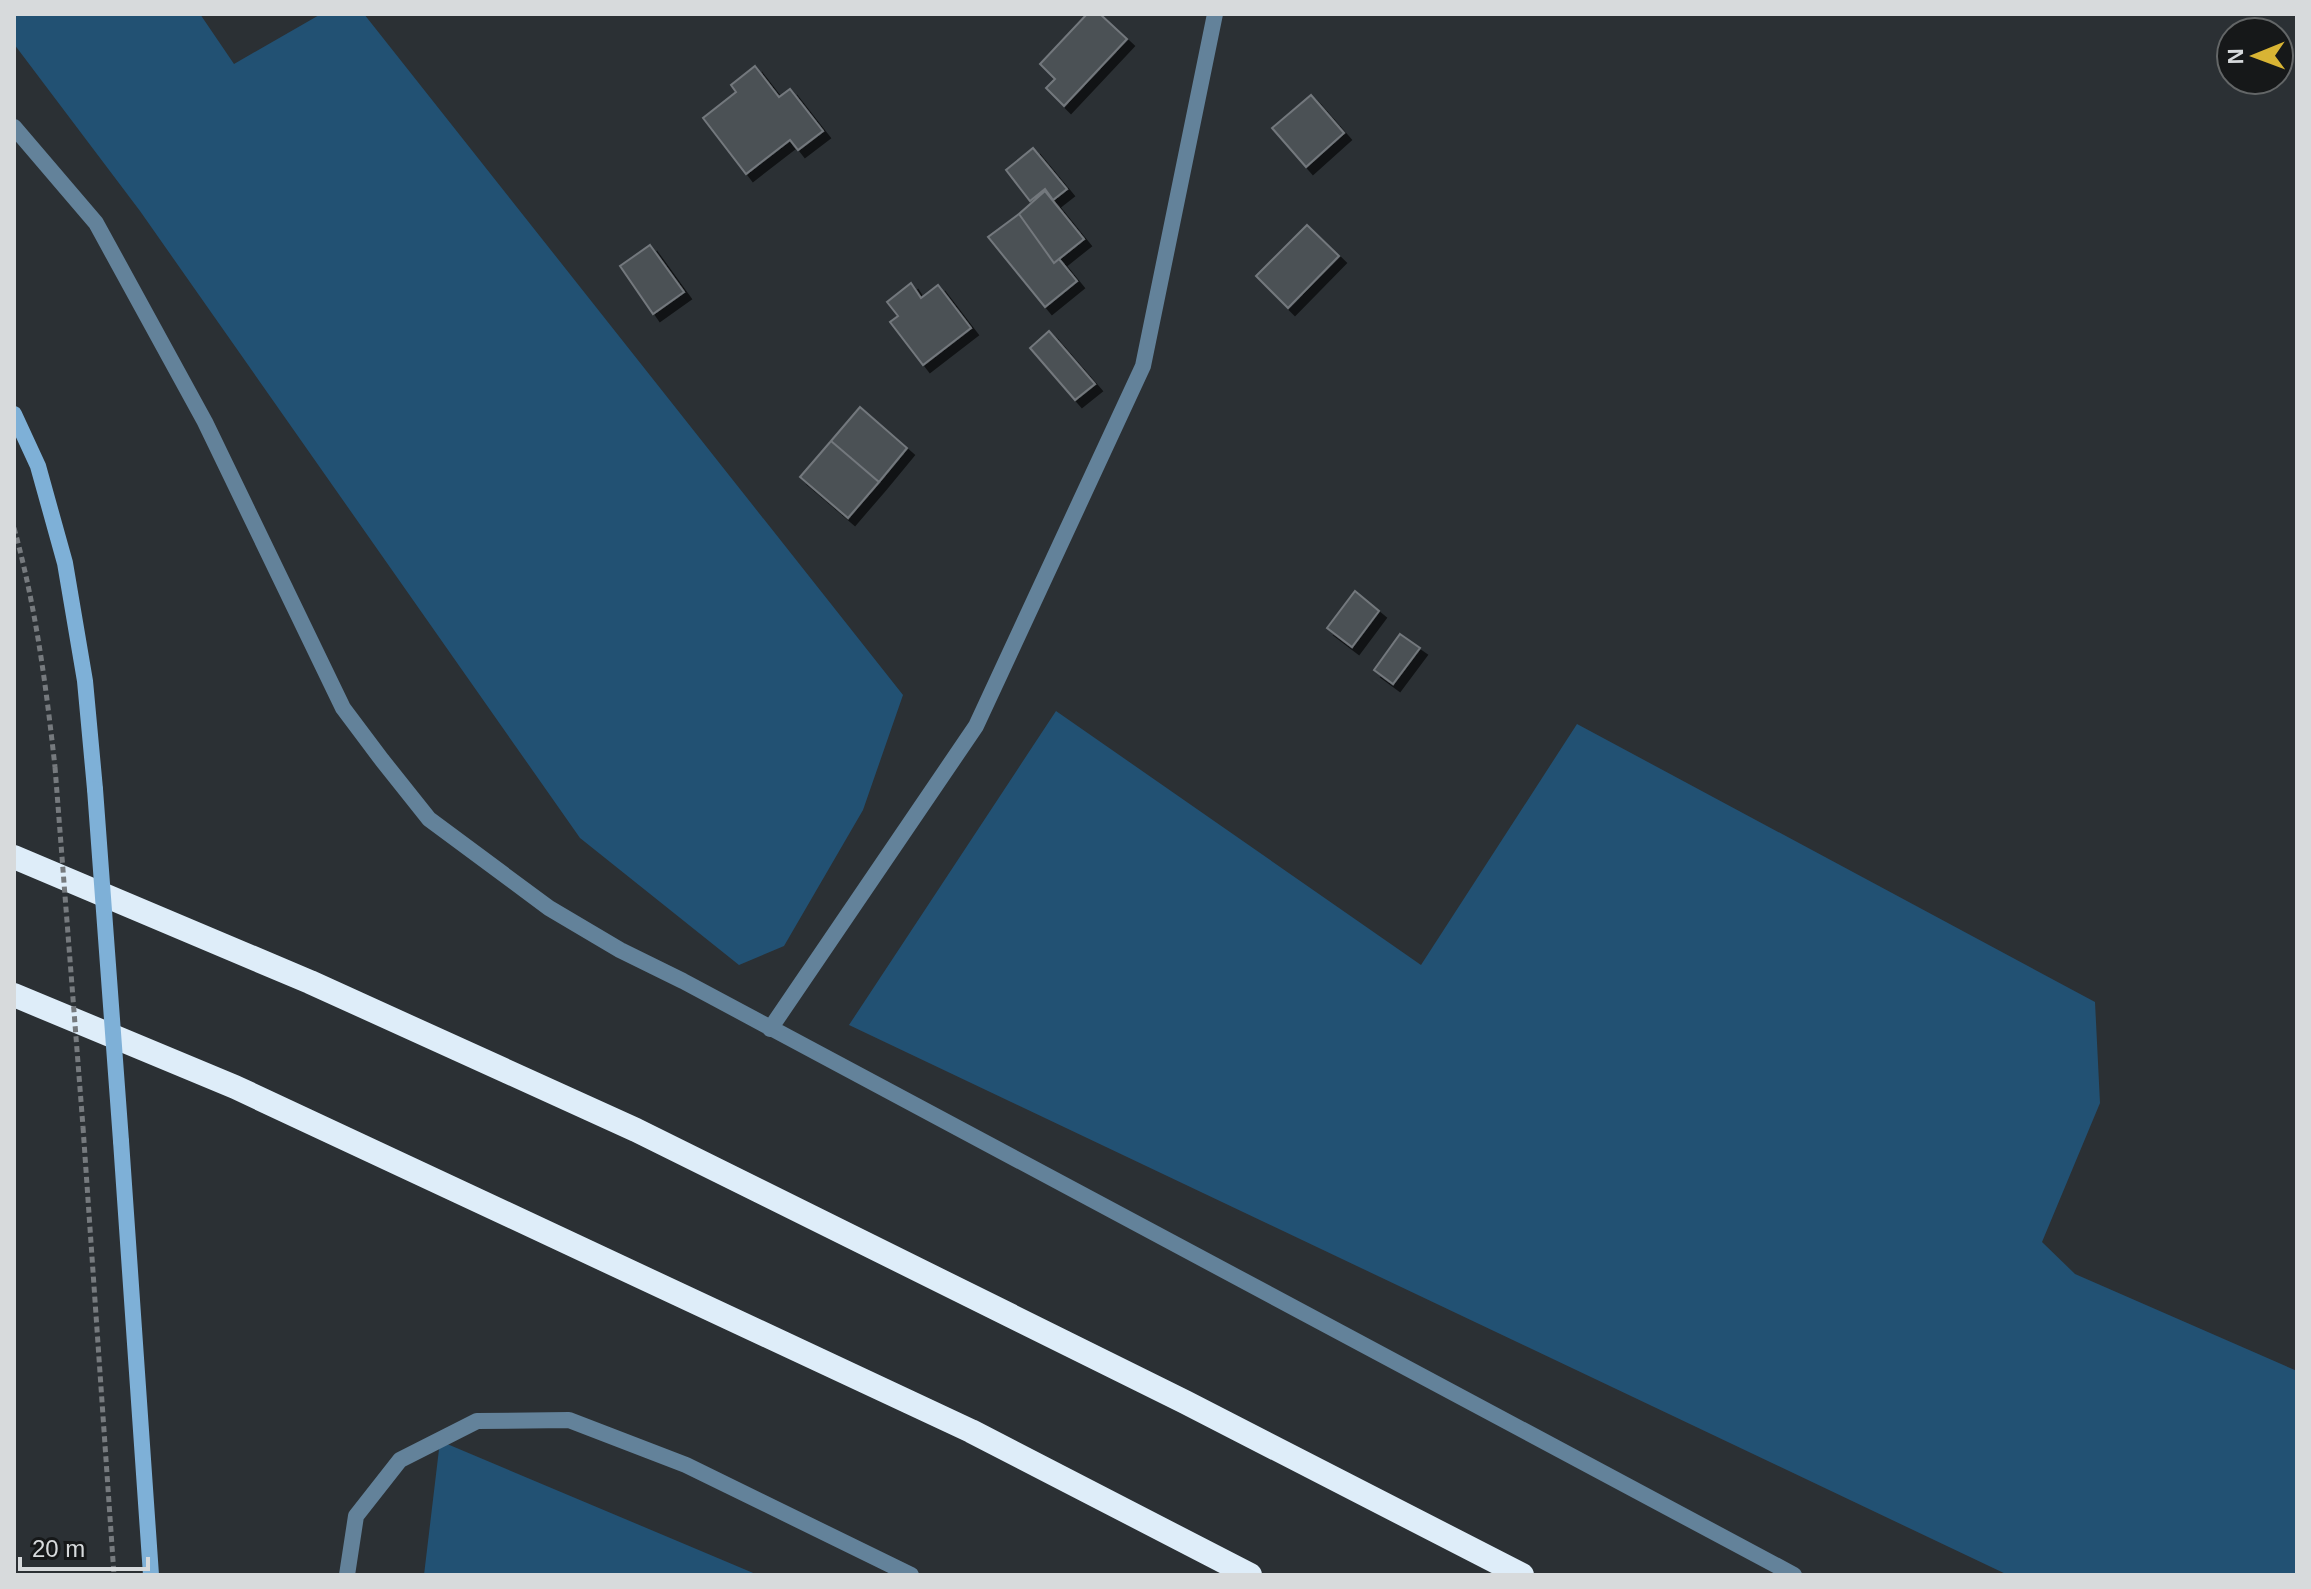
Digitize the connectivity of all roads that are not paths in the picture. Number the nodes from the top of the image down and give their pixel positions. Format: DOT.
graph roads {
  1 [pos="1215,14"];
  2 [pos="14,127"];
  3 [pos="14,414"];
  4 [pos="14,857"];
  5 [pos="14,995"];
  6 [pos="770,1029"];
  7 [pos="151,1575"];
  8 [pos="347,1575"];
  9 [pos="911,1575"];
  10 [pos="1250,1575"];
  11 [pos="1522,1575"];
  12 [pos="1794,1575"];
  1 -- 6 [label="street"];
  2 -- 6 [label="street"];
  3 -- 7 [label="street, bridge"];
  4 -- 11 [label="highway"];
  5 -- 10 [label="highway"];
  6 -- 12 [label="street"];
  8 -- 9 [label="street"];
}
